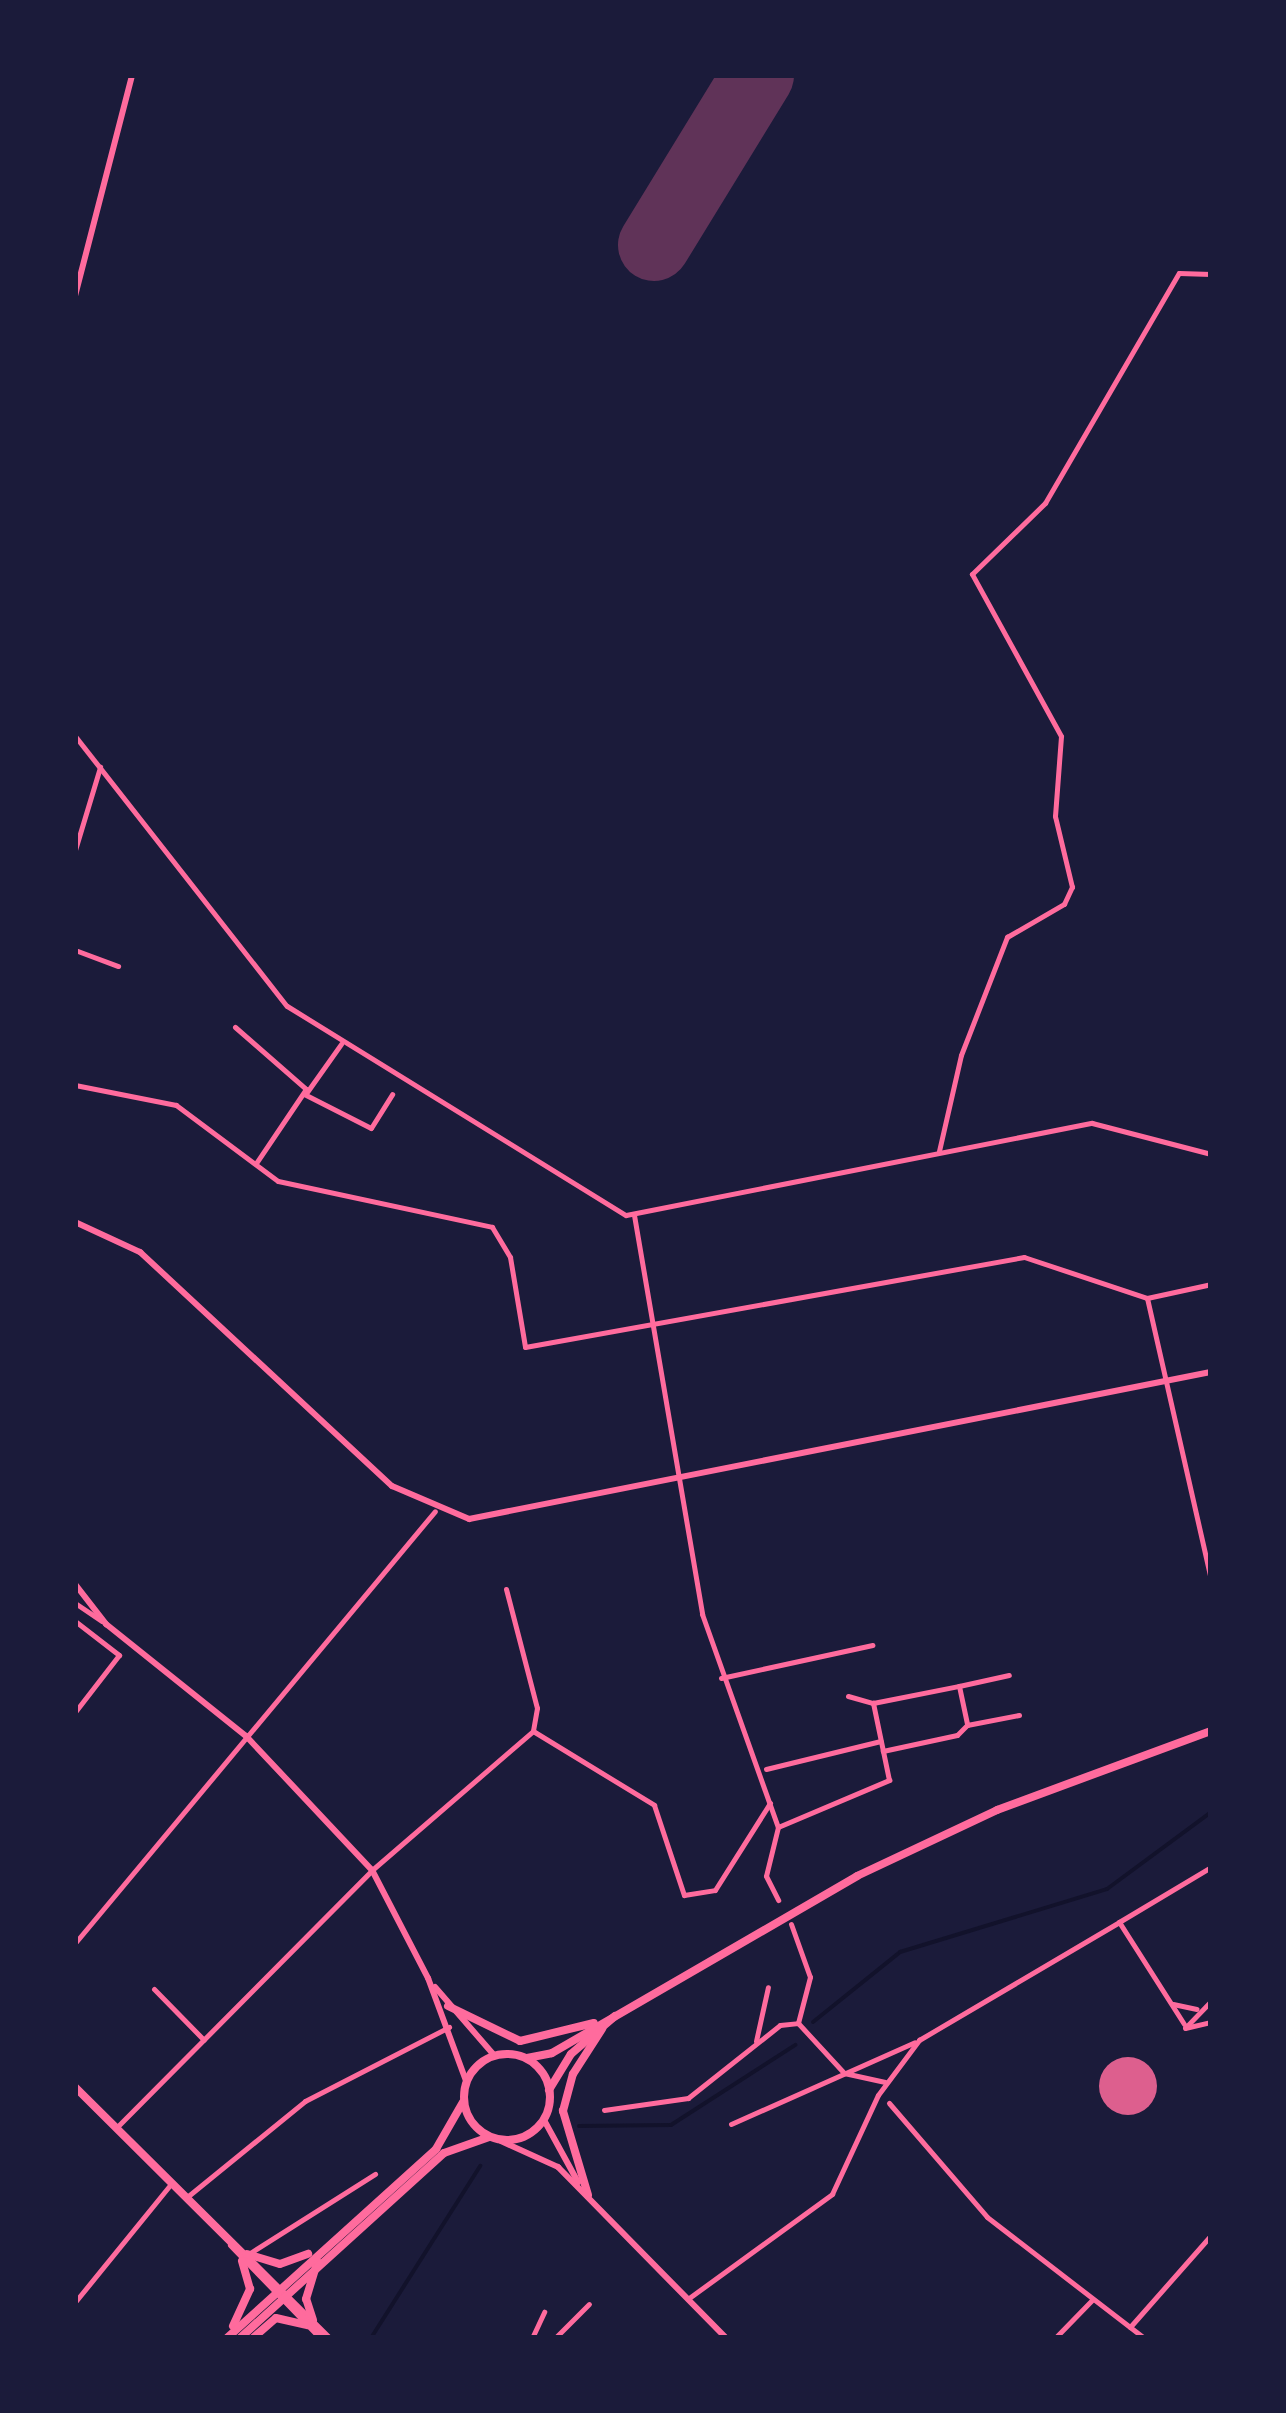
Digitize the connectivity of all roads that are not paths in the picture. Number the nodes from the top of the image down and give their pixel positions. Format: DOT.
graph roads {
  1 [pos="132,75"];
  2 [pos="1211,274"];
  3 [pos="75,296"];
  4 [pos="75,736"];
  5 [pos="100,766"];
  6 [pos="75,850"];
  7 [pos="75,950"];
  8 [pos="118,966"];
  9 [pos="236,1027"];
  10 [pos="341,1044"];
  11 [pos="75,1085"];
  12 [pos="304,1094"];
  13 [pos="392,1094"];
  14 [pos="939,1151"];
  15 [pos="1211,1154"];
  16 [pos="256,1163"];
  17 [pos="634,1215"];
  18 [pos="75,1222"];
  19 [pos="1211,1284"];
  20 [pos="1147,1298"];
  21 [pos="654,1328"];
  22 [pos="1211,1372"];
  23 [pos="1165,1381"];
  24 [pos="682,1482"];
  25 [pos="435,1512"];
  26 [pos="1211,1579"];
  27 [pos="75,1584"];
  28 [pos="506,1590"];
  29 [pos="75,1603"];
  30 [pos="75,1621"];
  31 [pos="106,1624"];
  32 [pos="872,1645"];
  33 [pos="1009,1675"];
  34 [pos="721,1678"];
  35 [pos="958,1686"];
  36 [pos="848,1696"];
  37 [pos="873,1703"];
  38 [pos="75,1712"];
  39 [pos="1019,1715"];
  40 [pos="967,1726"];
  41 [pos="533,1731"];
  42 [pos="1211,1731"];
  43 [pos="246,1736"];
  44 [pos="881,1741"];
  45 [pos="883,1751"];
  46 [pos="766,1769"];
  47 [pos="770,1802"];
  48 [pos="778,1826"];
  49 [pos="1211,1868"];
  50 [pos="372,1870"];
  51 [pos="778,1900"];
  52 [pos="1119,1922"];
  53 [pos="791,1924"];
  54 [pos="75,1943"];
  55 [pos="428,1978"];
  56 [pos="768,1987"];
  57 [pos="154,1988"];
  58 [pos="1211,2000"];
  59 [pos="1171,2002"];
  60 [pos="448,2006"];
  61 [pos="1197,2009"];
  62 [pos="1211,2022"];
  63 [pos="798,2023"];
  64 [pos="1184,2024"];
  65 [pos="449,2026"];
  66 [pos="600,2026"];
  67 [pos="205,2040"];
  68 [pos="918,2040"];
  69 [pos="755,2044"];
  70 [pos="494,2055"];
  71 [pos="526,2058"];
  72 [pos="844,2073"];
  73 [pos="466,2081"];
  74 [pos="886,2082"];
  75 [pos="75,2087"];
  76 [pos="549,2090"];
  77 [pos="463,2102"];
  78 [pos="889,2103"];
  79 [pos="604,2110"];
  80 [pos="544,2120"];
  81 [pos="731,2124"];
  82 [pos="118,2127"];
  83 [pos="489,2137"];
  84 [pos="501,2140"];
  85 [pos="375,2174"];
  86 [pos="172,2184"];
  87 [pos="588,2195"];
  88 [pos="185,2199"];
  89 [pos="1211,2234"];
  90 [pos="245,2257"];
  91 [pos="315,2257"];
  92 [pos="279,2292"];
  93 [pos="689,2298"];
  94 [pos="1093,2299"];
  95 [pos="75,2302"];
  96 [pos="590,2304"];
  97 [pos="544,2312"];
  98 [pos="310,2322"];
  99 [pos="1130,2327"];
  100 [pos="228,2337"];
  101 [pos="240,2338"];
  102 [pos="253,2338"];
  103 [pos="325,2338"];
  104 [pos="532,2338"];
  105 [pos="556,2338"];
  106 [pos="726,2338"];
  107 [pos="1055,2338"];
  108 [pos="1144,2338"];
  1 -- 3 [label="street"];
  2 -- 14 [label="street"];
  4 -- 5 [label="street"];
  5 -- 6 [label="street"];
  5 -- 10 [label="street"];
  7 -- 8 [label="street"];
  9 -- 12 [label="street"];
  10 -- 12 [label="street"];
  10 -- 17 [label="street"];
  11 -- 16 [label="street"];
  12 -- 13 [label="street"];
  12 -- 16 [label="street"];
  14 -- 15 [label="street"];
  14 -- 17 [label="street"];
  16 -- 21 [label="street"];
  17 -- 21 [label="street"];
  18 -- 25 [label="street"];
  19 -- 20 [label="street"];
  20 -- 21 [label="street"];
  20 -- 23 [label="street"];
  21 -- 24 [label="street"];
  22 -- 23 [label="street"];
  23 -- 24 [label="street"];
  23 -- 26 [label="street"];
  24 -- 25 [label="street"];
  24 -- 34 [label="street"];
  25 -- 43 [label="street"];
  27 -- 31 [label="street"];
  28 -- 41 [label="street"];
  29 -- 31 [label="street"];
  30 -- 38 [label="street"];
  31 -- 43 [label="street"];
  32 -- 34 [label="street"];
  33 -- 35 [label="street"];
  34 -- 47 [label="street"];
  35 -- 37 [label="street"];
  35 -- 40 [label="street"];
  36 -- 37 [label="street"];
  37 -- 44 [label="street"];
  39 -- 40 [label="street"];
  40 -- 45 [label="street"];
  41 -- 47 [label="street"];
  41 -- 50 [label="street"];
  42 -- 66 [label="main road"];
  43 -- 50 [label="street"];
  43 -- 54 [label="street"];
  44 -- 45 [label="street"];
  44 -- 46 [label="street"];
  45 -- 48 [label="street"];
  47 -- 48 [label="street"];
  48 -- 51 [label="street"];
  49 -- 52 [label="street"];
  50 -- 55 [label="street"];
  50 -- 67 [label="street"];
  52 -- 59 [label="street"];
  52 -- 68 [label="street"];
  53 -- 63 [label="street"];
  55 -- 60 [label="street"];
  55 -- 65 [label="street"];
  56 -- 69 [label="street"];
  57 -- 67 [label="street"];
  58 -- 61 [label="street"];
  59 -- 61 [label="street"];
  59 -- 64 [label="street"];
  60 -- 66 [label="main road"];
  60 -- 70 [label="street"];
  61 -- 64 [label="street"];
  62 -- 64 [label="street"];
  63 -- 69 [label="street"];
  63 -- 72 [label="street"];
  65 -- 73 [label="street"];
  65 -- 88 [label="street"];
  66 -- 71 [label="main road"];
  66 -- 76 [label="main road"];
  66 -- 87 [label="main road"];
  67 -- 82 [label="street"];
  68 -- 72 [label="street"];
  68 -- 74 [label="street"];
  69 -- 79 [label="street"];
  70 -- 71 [label="main road"];
  70 -- 73 [label="main road"];
  71 -- 76 [label="main road"];
  72 -- 74 [label="street"];
  72 -- 81 [label="street"];
  73 -- 77 [label="main road"];
  74 -- 93 [label="street"];
  75 -- 82 [label="main road"];
  76 -- 80 [label="main road"];
  77 -- 83 [label="main road"];
  77 -- 91 [label="main road"];
  78 -- 94 [label="street"];
  80 -- 84 [label="main road"];
  80 -- 87 [label="street"];
  82 -- 86 [label="main road"];
  83 -- 84 [label="main road"];
  83 -- 91 [label="main road"];
  84 -- 87 [label="street"];
  85 -- 90 [label="street"];
  86 -- 88 [label="main road"];
  86 -- 95 [label="street"];
  87 -- 93 [label="street"];
  88 -- 90 [label="main road"];
  89 -- 99 [label="street"];
  90 -- 91 [label="main road"];
  90 -- 92 [label="main road"];
  90 -- 100 [label="main road"];
  91 -- 92 [label="main road"];
  91 -- 98 [label="main road"];
  92 -- 98 [label="main road"];
  92 -- 100 [label="main road"];
  92 -- 101 [label="main road"];
  93 -- 106 [label="street"];
  94 -- 99 [label="street"];
  94 -- 107 [label="street"];
  96 -- 105 [label="street"];
  97 -- 104 [label="street"];
  98 -- 102 [label="main road"];
  98 -- 103 [label="main road"];
  99 -- 108 [label="street"];
}
